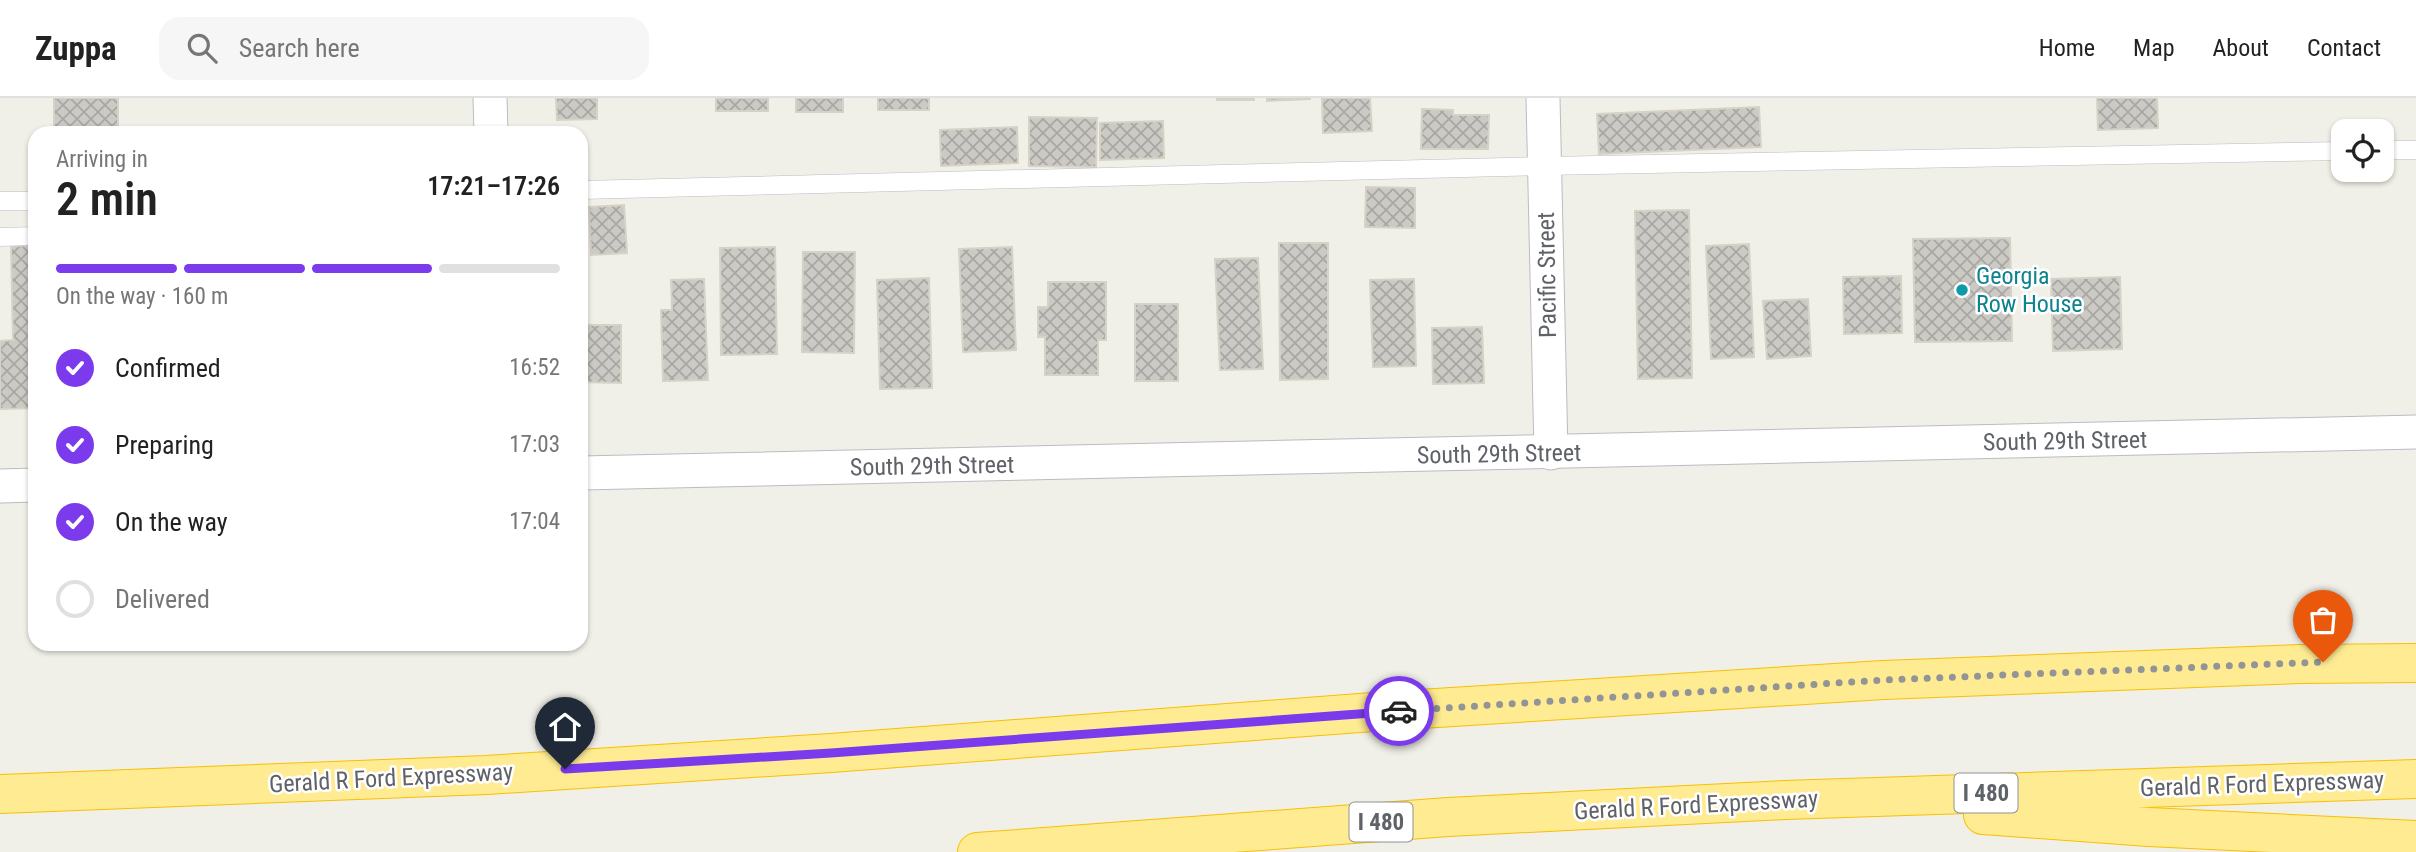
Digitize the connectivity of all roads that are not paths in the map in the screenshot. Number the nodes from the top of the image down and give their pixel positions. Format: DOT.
graph roads {
  1 [pos="490,98"];
  2 [pos="1543,98"];
  3 [pos="491,126"];
  4 [pos="2416,149"];
  5 [pos="2394,150"];
  6 [pos="2331,151"];
  7 [pos="1545,166"];
  8 [pos="588,190"];
  9 [pos="0,201"];
  10 [pos="28,201"];
  11 [pos="28,236"];
  12 [pos="0,237"];
  13 [pos="2416,432"];
  14 [pos="1551,453"];
  15 [pos="588,474"];
  16 [pos="0,485"];
  17 [pos="28,485"];
  18 [pos="2416,652"];
  19 [pos="2416,663"];
  20 [pos="2300,664"];
  21 [pos="2416,779"];
  22 [pos="0,794"];
  23 [pos="1786,800"];
  24 [pos="2416,840"];
  25 [pos="977,852"];
  1 -- 3 [label="street"];
  2 -- 7 [label="street, Pacific Street"];
  4 -- 5 [label="lane"];
  6 -- 7 [label="lane"];
  7 -- 8 [label="lane"];
  7 -- 14 [label="street, Pacific Street"];
  9 -- 10 [label="lane"];
  11 -- 12 [label="lane"];
  13 -- 14 [label="street, South 29th Street"];
  14 -- 15 [label="street, South 29th Street"];
  16 -- 17 [label="street"];
  18 -- 20 [label="highway"];
  19 -- 20 [label="highway, Gerald R Ford Expressway"];
  20 -- 22 [label="highway, Gerald R Ford Expressway"];
  21 -- 23 [label="highway, Gerald R Ford Expressway / I 480"];
  23 -- 24 [label="highway"];
  23 -- 25 [label="highway, Gerald R Ford Expressway / I 480"];
}
